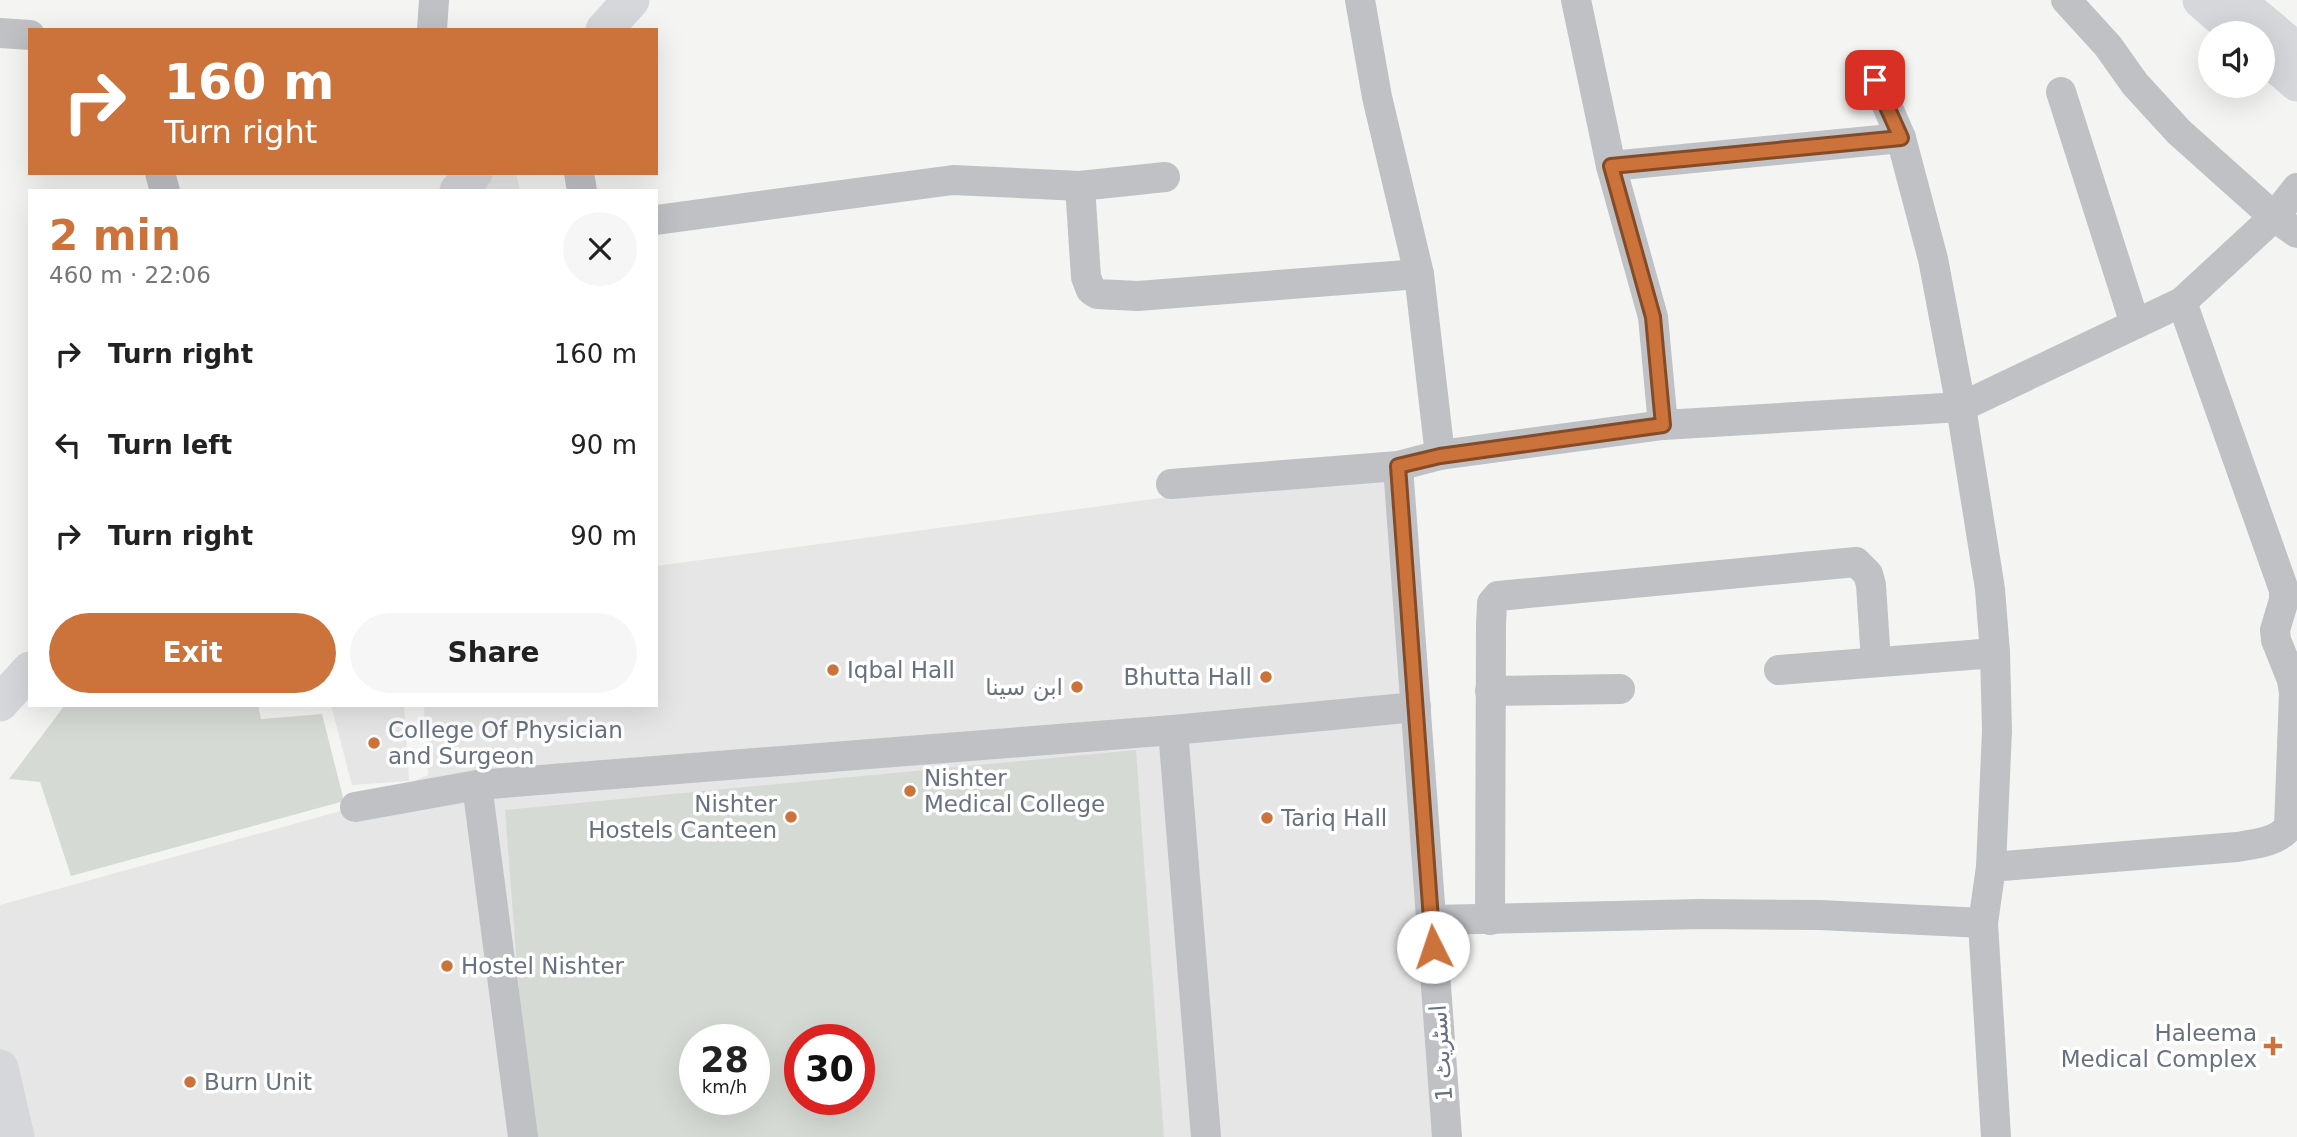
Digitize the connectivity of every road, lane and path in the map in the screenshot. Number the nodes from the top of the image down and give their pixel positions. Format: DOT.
graph roads {
  1 [pos="434,0"];
  2 [pos="631,0"];
  3 [pos="1360,0"];
  4 [pos="1576,0"];
  5 [pos="2066,0"];
  6 [pos="2225,10"];
  7 [pos="432,28"];
  8 [pos="606,28"];
  9 [pos="0,33"];
  10 [pos="28,35"];
  11 [pos="2297,51"];
  12 [pos="2275,64"];
  13 [pos="1875,80"];
  14 [pos="2297,83"];
  15 [pos="2061,92"];
  16 [pos="1901,138"];
  17 [pos="1611,166"];
  18 [pos="472,175"];
  19 [pos="1165,177"];
  20 [pos="1080,186"];
  21 [pos="2297,188"];
  22 [pos="460,189"];
  23 [pos="658,220"];
  24 [pos="2285,225"];
  25 [pos="1419,274"];
  26 [pos="2182,302"];
  27 [pos="2135,324"];
  28 [pos="1961,407"];
  29 [pos="1663,425"];
  30 [pos="1440,456"];
  31 [pos="1398,466"];
  32 [pos="1171,484"];
  33 [pos="1995,653"];
  34 [pos="1876,662"];
  35 [pos="1779,670"];
  36 [pos="28,672"];
  37 [pos="1620,689"];
  38 [pos="1490,691"];
  39 [pos="0,703"];
  40 [pos="1416,708"];
  41 [pos="1173,730"];
  42 [pos="477,785"];
  43 [pos="355,807"];
  44 [pos="1991,867"];
  45 [pos="1431,920"];
  46 [pos="1490,920"];
  47 [pos="1983,923"];
  48 [pos="0,1068"];
  49 [pos="16,1137"];
  50 [pos="523,1137"];
  51 [pos="1206,1137"];
  52 [pos="1447,1137"];
  53 [pos="1996,1137"];
  1 -- 7 [label="street"];
  2 -- 8 [label="main road"];
  3 -- 25 [label="street"];
  4 -- 17 [label="street"];
  5 -- 24 [label="street"];
  6 -- 11 [label="main road"];
  9 -- 10 [label="street"];
  12 -- 14 [label="main road"];
  13 -- 16 [label="street"];
  15 -- 27 [label="street"];
  16 -- 17 [label="street"];
  16 -- 28 [label="street"];
  17 -- 29 [label="street"];
  18 -- 22 [label="main road"];
  19 -- 20 [label="street"];
  20 -- 23 [label="street"];
  20 -- 25 [label="street"];
  21 -- 24 [label="street"];
  24 -- 26 [label="street"];
  25 -- 30 [label="street"];
  26 -- 27 [label="street"];
  26 -- 44 [label="street"];
  27 -- 28 [label="street"];
  28 -- 29 [label="street"];
  28 -- 33 [label="street"];
  29 -- 30 [label="street"];
  30 -- 31 [label="street"];
  31 -- 32 [label="street"];
  31 -- 40 [label="street, اسٹریٹ 1"];
  33 -- 34 [label="street"];
  33 -- 44 [label="street"];
  34 -- 35 [label="street"];
  34 -- 38 [label="street"];
  36 -- 39 [label="main road"];
  37 -- 38 [label="street"];
  38 -- 46 [label="street"];
  40 -- 41 [label="street"];
  40 -- 45 [label="street, اسٹریٹ 1"];
  41 -- 42 [label="street"];
  41 -- 51 [label="street"];
  42 -- 43 [label="street"];
  42 -- 50 [label="street"];
  44 -- 47 [label="street"];
  45 -- 46 [label="street"];
  45 -- 52 [label="street, اسٹریٹ 1"];
  46 -- 47 [label="street"];
  47 -- 53 [label="street"];
  48 -- 49 [label="main road"];
}
